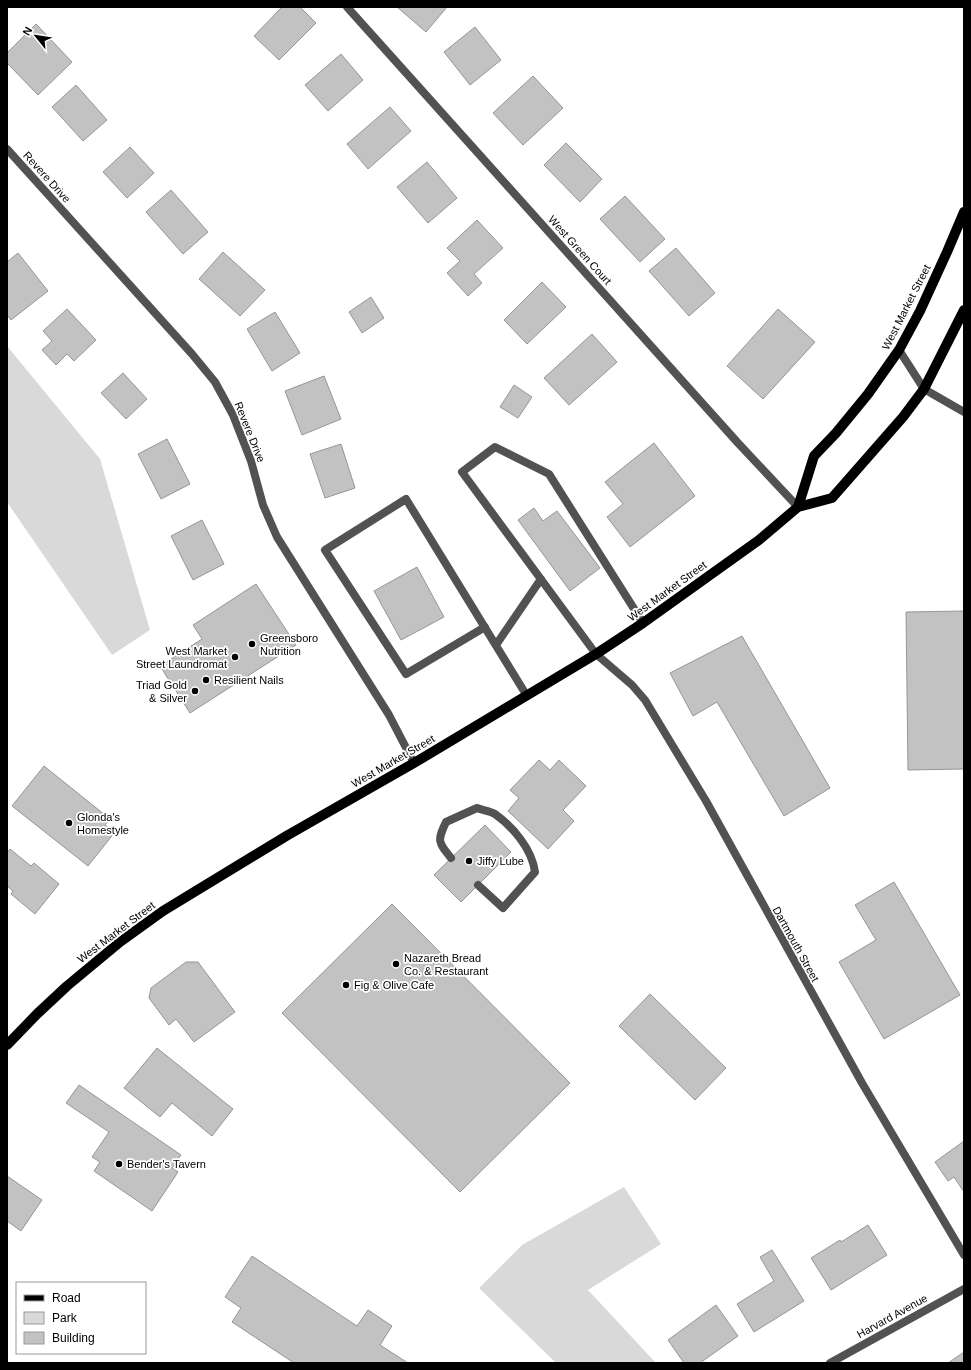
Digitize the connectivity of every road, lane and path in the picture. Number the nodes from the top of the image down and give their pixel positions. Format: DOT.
graph roads {
  1 [pos="347,7"];
  2 [pos="7,149"];
  3 [pos="964,212"];
  4 [pos="964,310"];
  5 [pos="899,350"];
  6 [pos="924,389"];
  7 [pos="964,412"];
  8 [pos="798,507"];
  9 [pos="541,579"];
  10 [pos="644,623"];
  11 [pos="485,627"];
  12 [pos="496,645"];
  13 [pos="596,654"];
  14 [pos="527,696"];
  15 [pos="414,763"];
  16 [pos="451,858"];
  17 [pos="478,885"];
  18 [pos="7,1045"];
  19 [pos="964,1255"];
  20 [pos="964,1289"];
  21 [pos="830,1363"];
  1 -- 8 [label="street, West Green Court"];
  2 -- 15 [label="street, Revere Drive"];
  3 -- 5 [label="main road, West Market Street"];
  4 -- 6 [label="main road, West Market Street"];
  5 -- 6 [label="street"];
  5 -- 8 [label="main road, West Market Street"];
  6 -- 7 [label="street"];
  6 -- 8 [label="main road, West Market Street"];
  8 -- 10 [label="main road, West Market Street"];
  9 -- 10 [label="street, Dartmouth Street"];
  9 -- 12 [label="street"];
  9 -- 13 [label="street, Dartmouth Street"];
  10 -- 13 [label="main road, West Market Street"];
  11 -- 11 [label="street"];
  11 -- 12 [label="street"];
  12 -- 14 [label="street"];
  13 -- 14 [label="main road, West Market Street"];
  13 -- 19 [label="street, Dartmouth Street"];
  14 -- 15 [label="main road, West Market Street"];
  15 -- 18 [label="main road, West Market Street"];
  16 -- 17 [label="street"];
  20 -- 21 [label="street, Harvard Avenue"];
}
